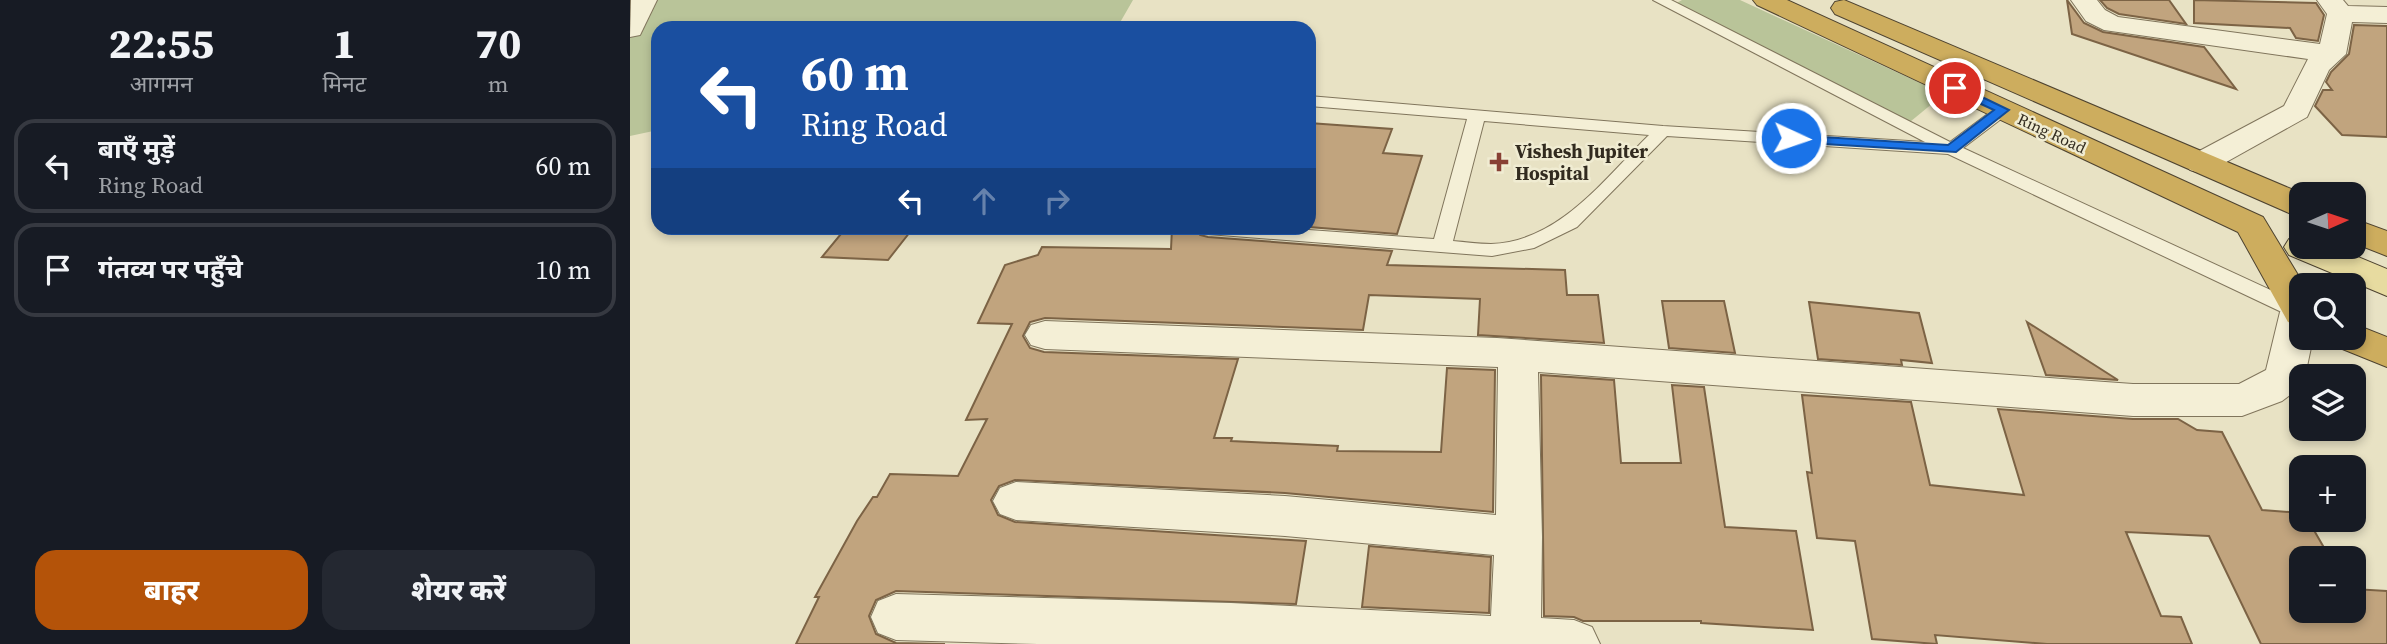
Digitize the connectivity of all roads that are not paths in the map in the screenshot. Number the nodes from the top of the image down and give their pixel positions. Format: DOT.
graph roads {
  1 [pos="644,0"];
  2 [pos="1660,0"];
  3 [pos="1766,0"];
  4 [pos="1826,0"];
  5 [pos="2084,0"];
  6 [pos="2335,7"];
  7 [pos="2387,15"];
  8 [pos="630,29"];
  9 [pos="2332,54"];
  10 [pos="1316,102"];
  11 [pos="2003,110"];
  12 [pos="1477,115"];
  13 [pos="1663,131"];
  14 [pos="1951,149"];
  15 [pos="2201,163"];
  16 [pos="2289,201"];
  17 [pos="2251,225"];
  18 [pos="1299,235"];
  19 [pos="2366,235"];
  20 [pos="2289,241"];
  21 [pos="2387,244"];
  22 [pos="1442,246"];
  23 [pos="2332,259"];
  24 [pos="2387,283"];
  25 [pos="2289,293"];
  26 [pos="2289,308"];
  27 [pos="1045,335"];
  28 [pos="2366,343"];
  29 [pos="2291,350"];
  30 [pos="2387,353"];
  31 [pos="1512,355"];
  32 [pos="1016,501"];
  33 [pos="1520,537"];
  34 [pos="896,617"];
  35 [pos="1541,643"];
  1 -- 8 [label="street"];
  2 -- 14 [label="lane"];
  3 -- 11 [label="highway, Ring Road"];
  4 -- 15 [label="highway, Ring Road"];
  5 -- 9 [label="street"];
  6 -- 7 [label="street"];
  6 -- 9 [label="street"];
  9 -- 15 [label="street"];
  10 -- 12 [label="lane"];
  11 -- 14 [label="lane"];
  11 -- 17 [label="highway, Ring Road"];
  12 -- 13 [label="lane"];
  12 -- 22 [label="lane"];
  13 -- 14 [label="lane"];
  13 -- 22 [label="lane"];
  14 -- 26 [label="lane"];
  15 -- 16 [label="highway, Ring Road"];
  17 -- 20 [label="main road, Ring Road"];
  17 -- 25 [label="highway"];
  18 -- 22 [label="lane"];
  19 -- 21 [label="highway"];
  23 -- 24 [label="main road, Ring Road"];
  27 -- 31 [label="street"];
  28 -- 30 [label="highway"];
  29 -- 31 [label="street"];
  31 -- 33 [label="street"];
  32 -- 33 [label="street"];
  33 -- 35 [label="street"];
  34 -- 35 [label="street"];
}
